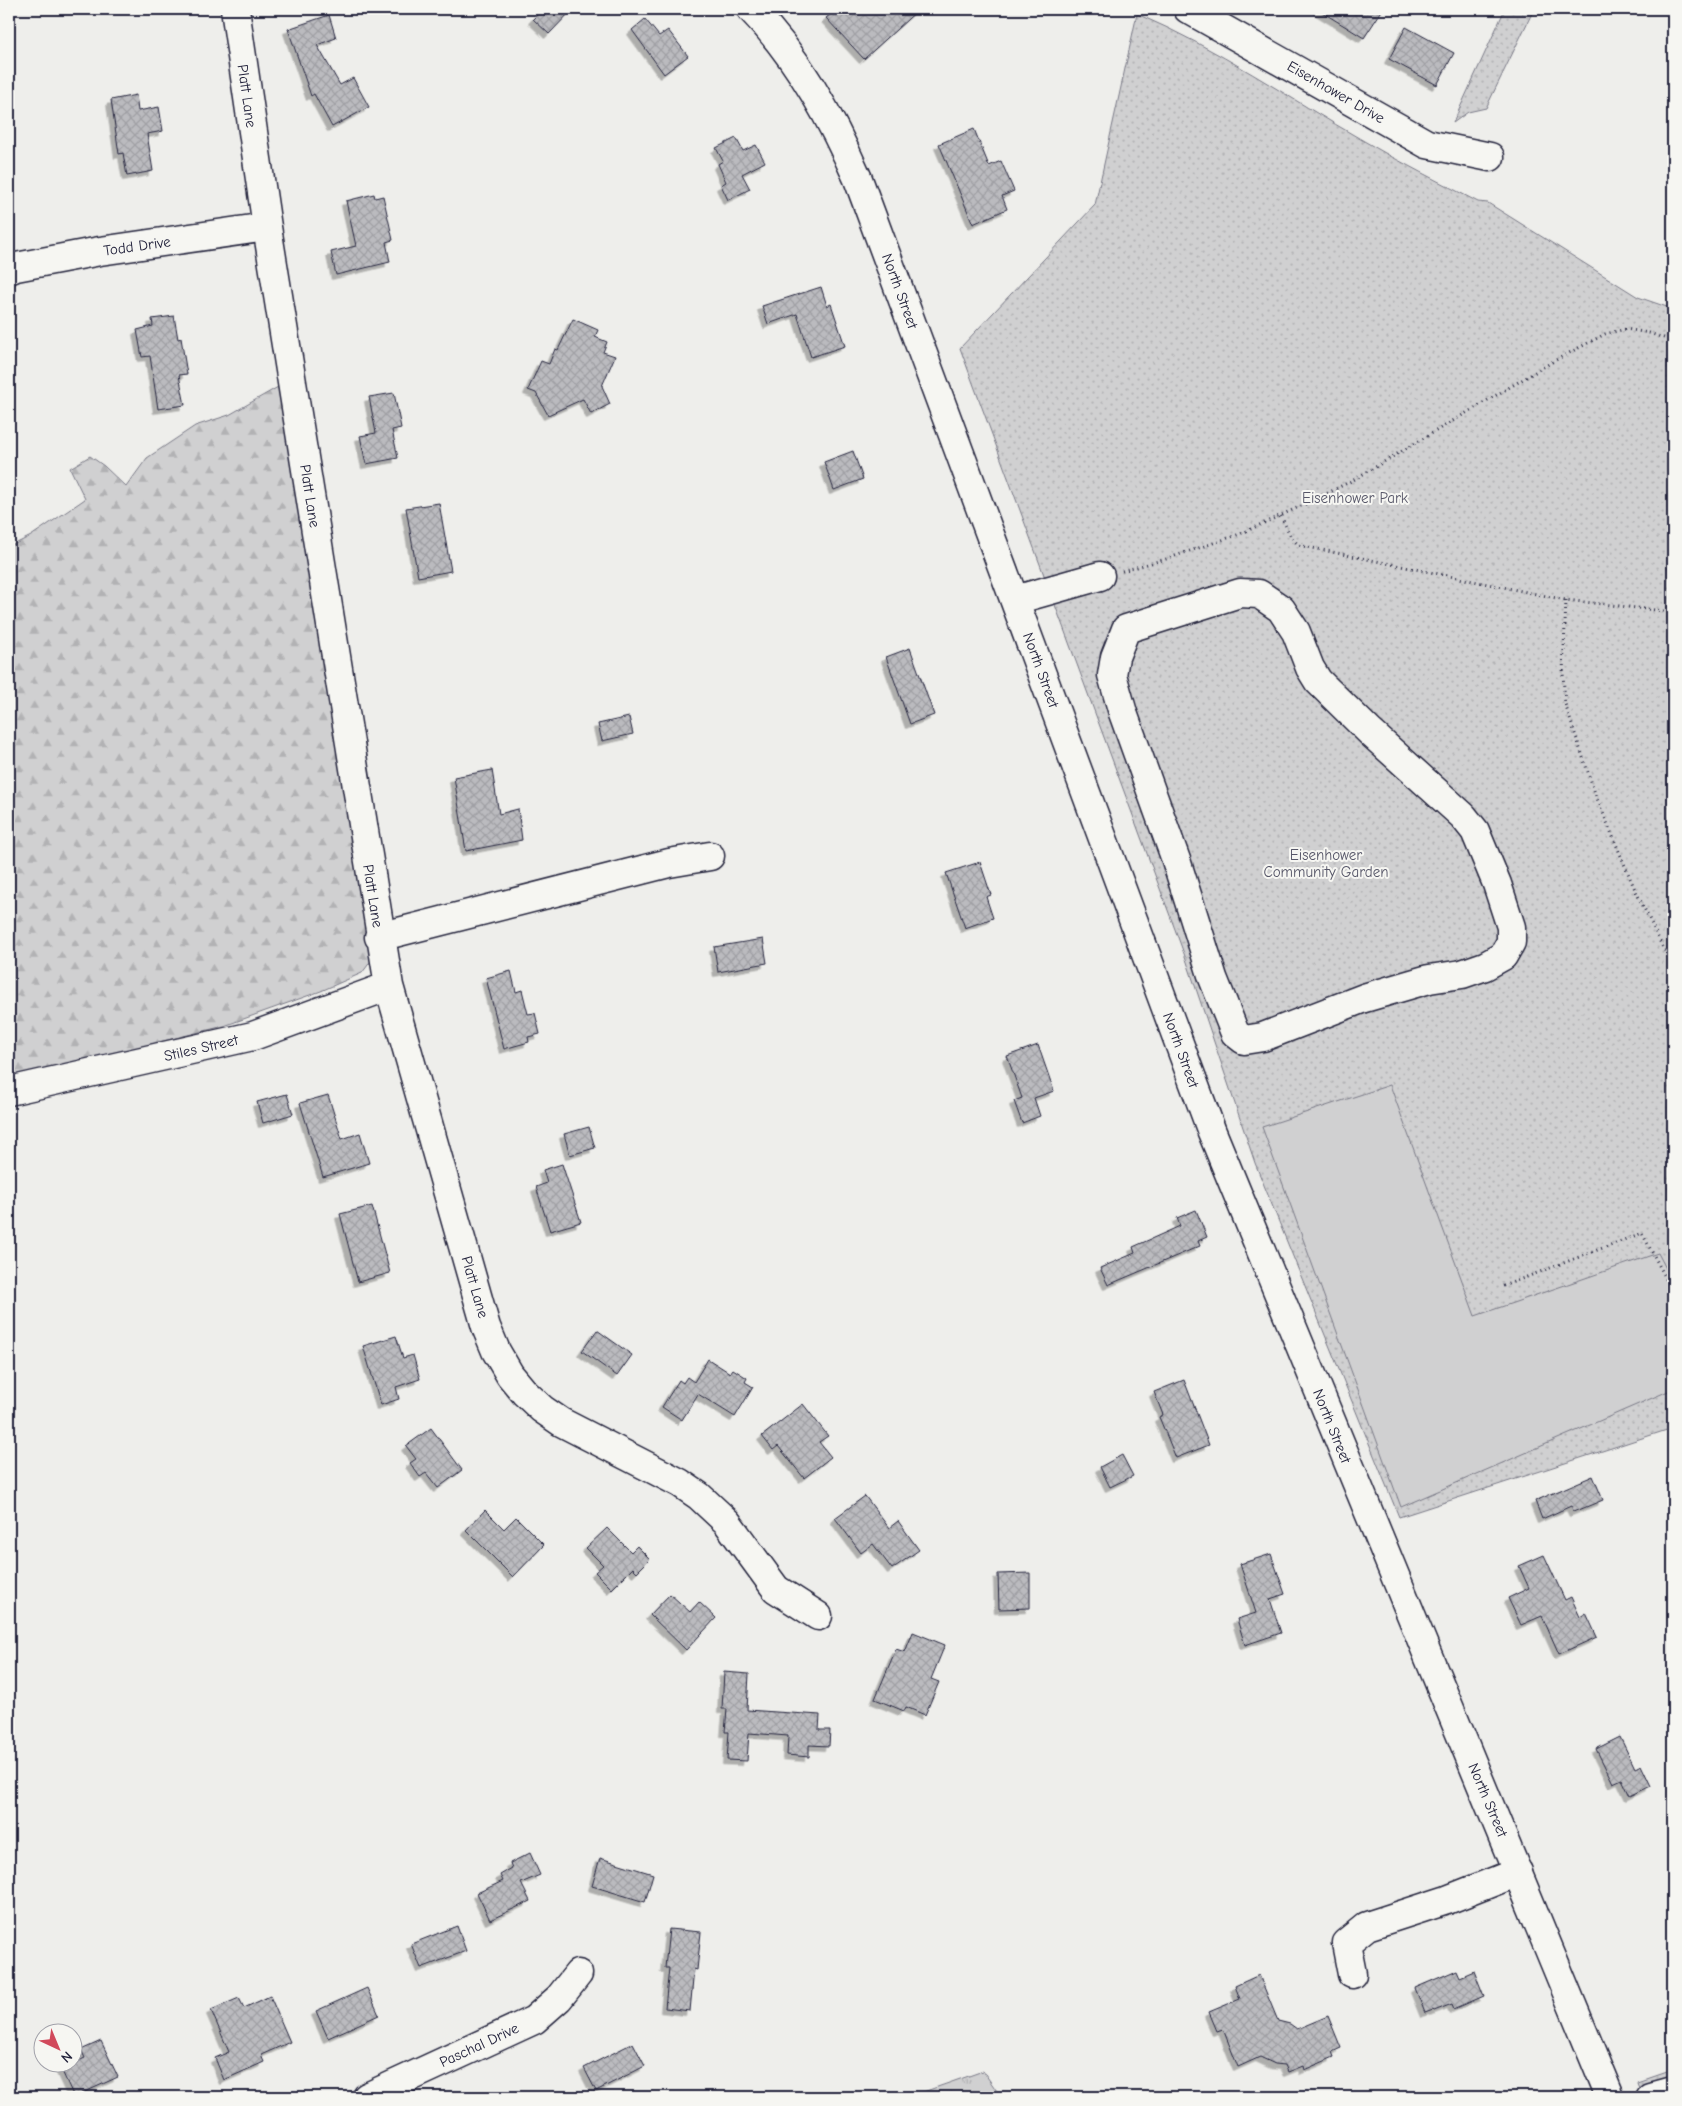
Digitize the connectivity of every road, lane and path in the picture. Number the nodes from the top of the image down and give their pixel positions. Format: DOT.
graph roads {
  1 [pos="235,9"];
  2 [pos="751,9"];
  3 [pos="1188,9"];
  4 [pos="1490,157"];
  5 [pos="266,227"];
  6 [pos="9,270"];
  7 [pos="1673,341"];
  8 [pos="1281,516"];
  9 [pos="1100,576"];
  10 [pos="1015,600"];
  11 [pos="1566,600"];
  12 [pos="1204,604"];
  13 [pos="1673,612"];
  14 [pos="710,856"];
  15 [pos="379,937"];
  16 [pos="1673,958"];
  17 [pos="389,986"];
  18 [pos="9,1092"];
  19 [pos="1503,1286"];
  20 [pos="1673,1292"];
  21 [pos="818,1616"];
  22 [pos="1518,1872"];
  23 [pos="578,1974"];
  24 [pos="1352,1974"];
  25 [pos="1673,2092"];
  26 [pos="367,2097"];
  27 [pos="1610,2097"];
  28 [pos="1651,2097"];
  1 -- 5 [label="street, Platt Lane"];
  2 -- 10 [label="street, North Street"];
  3 -- 4 [label="street, Eisenhower Drive"];
  5 -- 6 [label="street, Todd Drive"];
  5 -- 15 [label="street, Platt Lane"];
  7 -- 8 [label="path"];
  8 -- 9 [label="path"];
  8 -- 11 [label="path"];
  9 -- 10 [label="street"];
  10 -- 22 [label="street, North Street"];
  11 -- 13 [label="path"];
  11 -- 16 [label="path"];
  12 -- 12 [label="street"];
  14 -- 15 [label="street"];
  15 -- 17 [label="street, Platt Lane"];
  17 -- 18 [label="street, Stiles Street"];
  17 -- 21 [label="street, Platt Lane"];
  19 -- 20 [label="path"];
  22 -- 24 [label="street"];
  22 -- 27 [label="street, North Street"];
  23 -- 26 [label="street, Paschal Drive"];
  25 -- 28 [label="street"];
}
